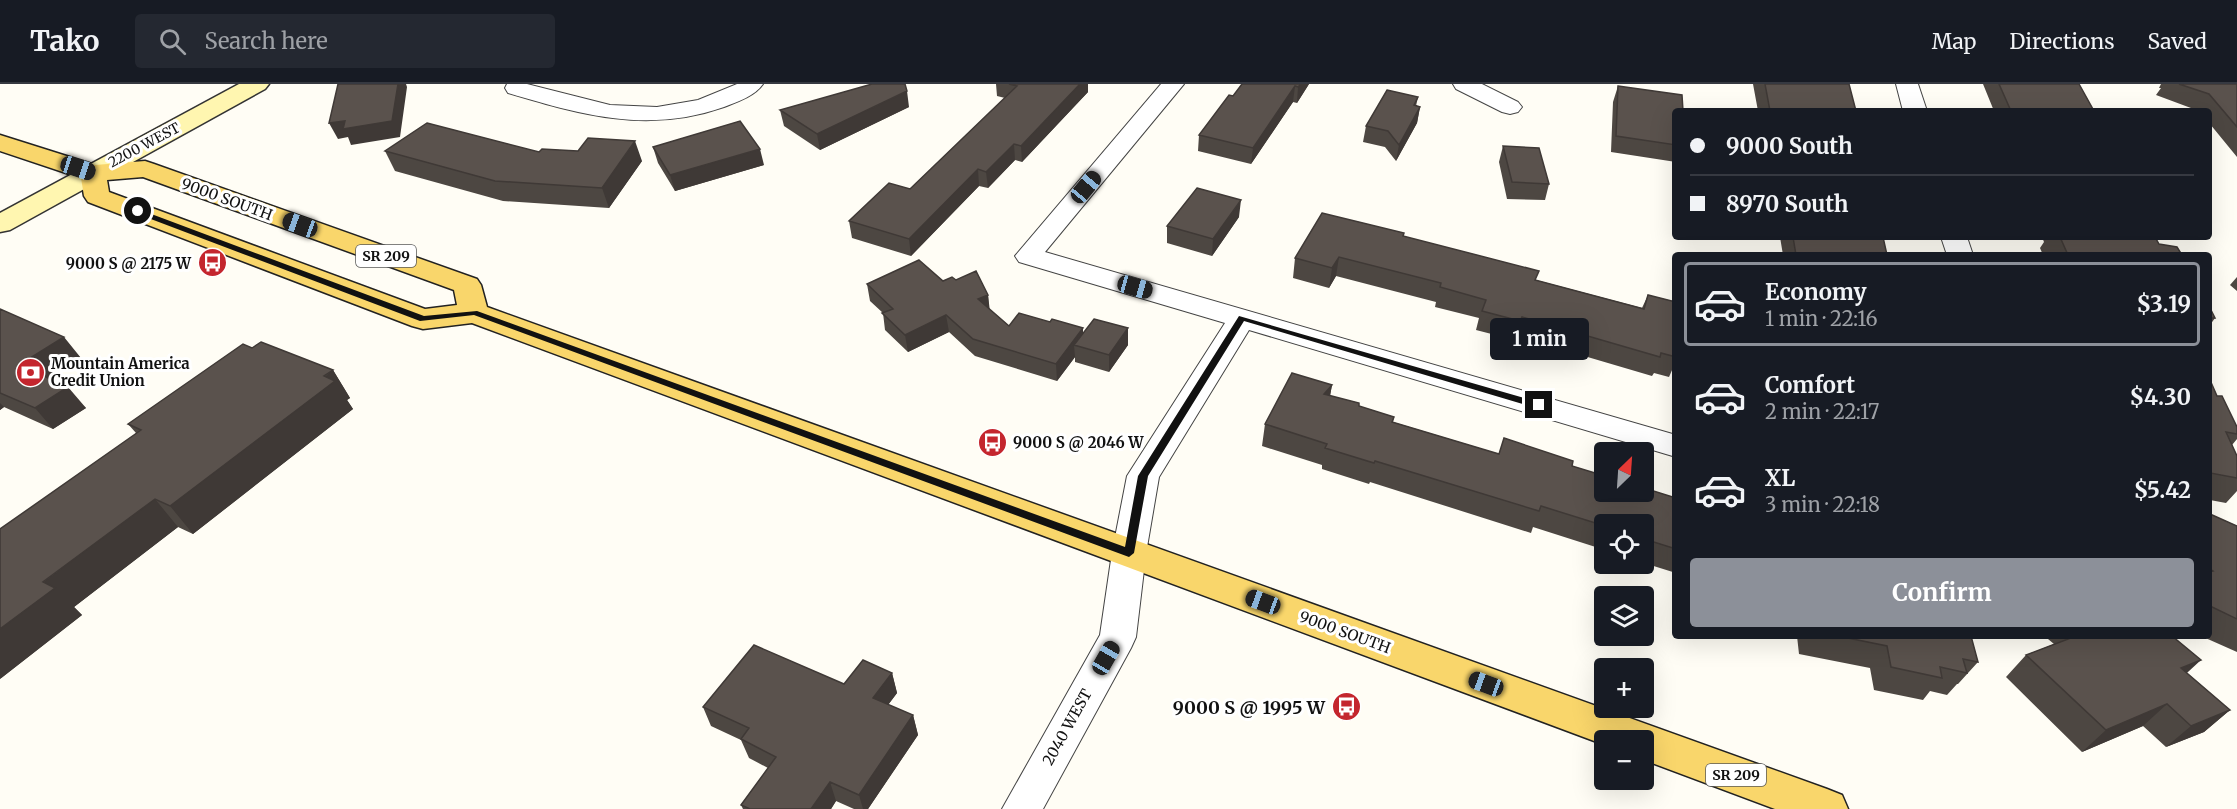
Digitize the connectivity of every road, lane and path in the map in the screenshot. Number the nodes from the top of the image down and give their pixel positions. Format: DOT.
graph roads {
  1 [pos="257,84"];
  2 [pos="752,84"];
  3 [pos="1173,84"];
  4 [pos="1464,84"];
  5 [pos="1907,84"];
  6 [pos="516,88"];
  7 [pos="1510,107"];
  8 [pos="1914,108"];
  9 [pos="0,143"];
  10 [pos="93,173"];
  11 [pos="0,224"];
  12 [pos="474,313"];
  13 [pos="1242,318"];
  14 [pos="1672,445"];
  15 [pos="1129,553"];
  16 [pos="1613,730"];
  17 [pos="1654,745"];
  18 [pos="1022,809"];
  19 [pos="1827,809"];
  1 -- 10 [label="street, 2200 WEST"];
  2 -- 6 [label="street"];
  3 -- 13 [label="street"];
  4 -- 7 [label="street"];
  5 -- 8 [label="street"];
  9 -- 10 [label="main road, 9000 SOUTH / SR 209"];
  10 -- 11 [label="street, 2200 WEST"];
  10 -- 12 [label="main road, 9000 SOUTH / SR 209"];
  10 -- 12 [label="main road, 9000 SOUTH / SR 209"];
  12 -- 15 [label="main road, 9000 SOUTH / SR 209"];
  13 -- 14 [label="street"];
  13 -- 15 [label="street, 2040 WEST"];
  15 -- 16 [label="main road, 9000 SOUTH / SR 209"];
  15 -- 18 [label="street, 2040 WEST"];
  17 -- 19 [label="main road, 9000 SOUTH / SR 209"];
}
